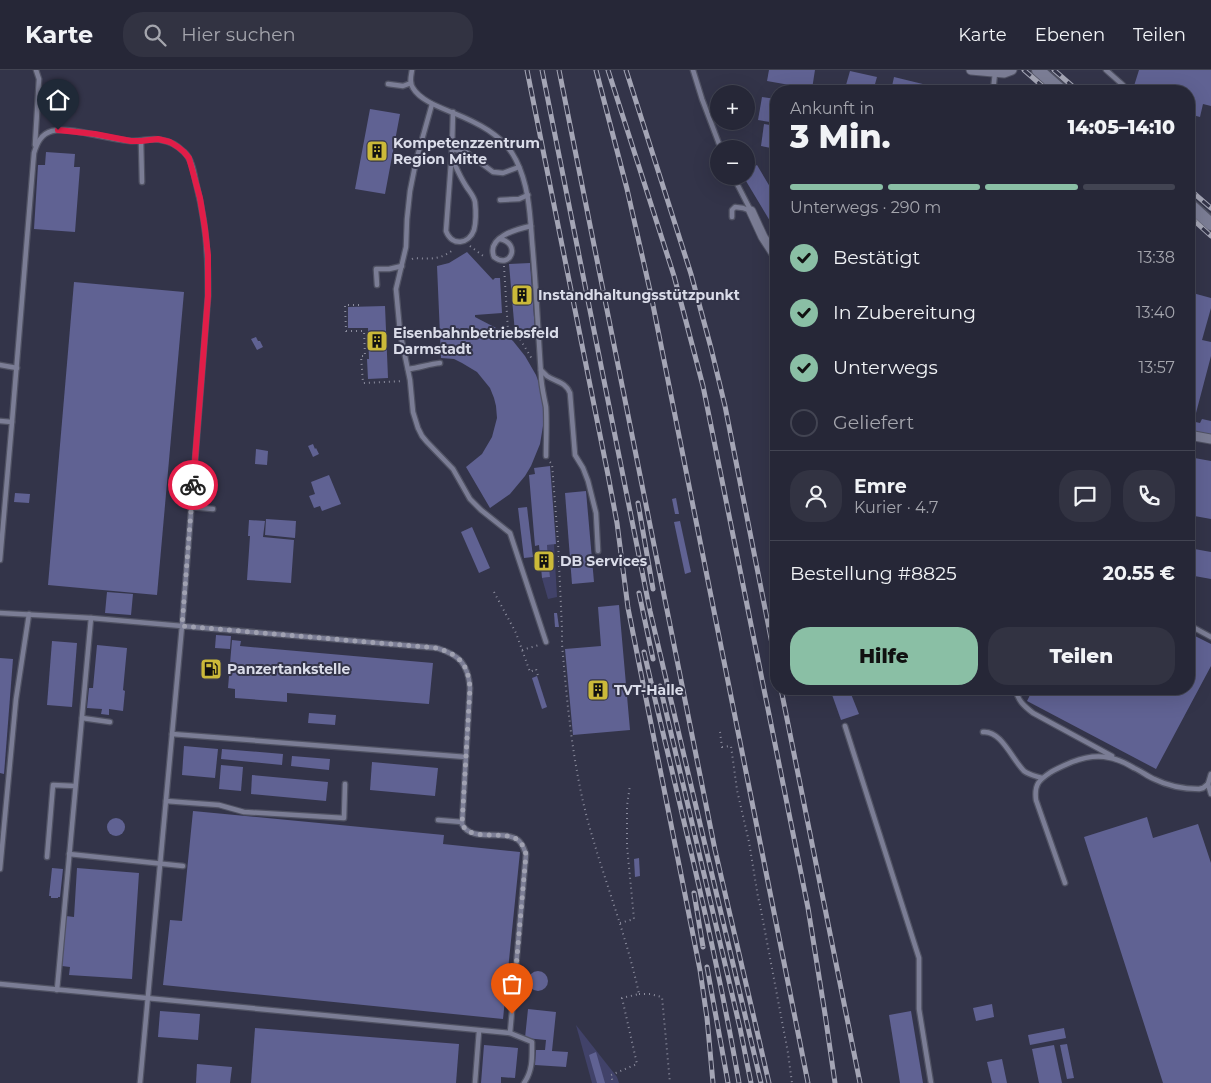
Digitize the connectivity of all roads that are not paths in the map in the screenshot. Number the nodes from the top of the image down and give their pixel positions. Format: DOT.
graph roads {
  1 [pos="36,70"];
  2 [pos="412,70"];
  3 [pos="693,70"];
  4 [pos="971,70"];
  5 [pos="1012,70"];
  6 [pos="1038,70"];
  7 [pos="1106,70"];
  8 [pos="995,73"];
  9 [pos="411,83"];
  10 [pos="388,84"];
  11 [pos="994,85"];
  12 [pos="1047,85"];
  13 [pos="1123,85"];
  14 [pos="432,104"];
  15 [pos="453,112"];
  16 [pos="718,140"];
  17 [pos="141,141"];
  18 [pos="452,149"];
  19 [pos="34,153"];
  20 [pos="452,158"];
  21 [pos="519,166"];
  22 [pos="142,182"];
  23 [pos="738,185"];
  24 [pos="528,195"];
  25 [pos="500,200"];
  26 [pos="1195,209"];
  27 [pos="751,211"];
  28 [pos="732,217"];
  29 [pos="1211,224"];
  30 [pos="531,226"];
  31 [pos="500,238"];
  32 [pos="770,247"];
  33 [pos="402,266"];
  34 [pos="377,285"];
  35 [pos="440,363"];
  36 [pos="0,365"];
  37 [pos="17,368"];
  38 [pos="408,369"];
  39 [pos="541,370"];
  40 [pos="0,421"];
  41 [pos="12,422"];
  42 [pos="1195,436"];
  43 [pos="1211,439"];
  44 [pos="546,456"];
  45 [pos="191,507"];
  46 [pos="214,509"];
  47 [pos="598,551"];
  48 [pos="0,560"];
  49 [pos="0,613"];
  50 [pos="29,614"];
  51 [pos="91,618"];
  52 [pos="182,626"];
  53 [pos="1195,628"];
  54 [pos="1211,637"];
  55 [pos="546,642"];
  56 [pos="1018,695"];
  57 [pos="82,718"];
  58 [pos="110,722"];
  59 [pos="845,726"];
  60 [pos="983,732"];
  61 [pos="172,734"];
  62 [pos="466,757"];
  63 [pos="1117,759"];
  64 [pos="1211,774"];
  65 [pos="1042,778"];
  66 [pos="345,784"];
  67 [pos="1208,784"];
  68 [pos="75,786"];
  69 [pos="1211,794"];
  70 [pos="166,801"];
  71 [pos="438,820"];
  72 [pos="462,822"];
  73 [pos="69,854"];
  74 [pos="47,857"];
  75 [pos="161,863"];
  76 [pos="183,866"];
  77 [pos="0,869"];
  78 [pos="1066,883"];
  79 [pos="0,984"];
  80 [pos="57,990"];
  81 [pos="149,998"];
  82 [pos="479,1031"];
  83 [pos="510,1033"];
  84 [pos="140,1083"];
  85 [pos="474,1083"];
  86 [pos="524,1083"];
  87 [pos="931,1083"];
  1 -- 19 [label="lane"];
  2 -- 9 [label="lane"];
  3 -- 16 [label="lane"];
  4 -- 8 [label="street"];
  5 -- 8 [label="street"];
  6 -- 12 [label="street"];
  7 -- 13 [label="lane"];
  8 -- 11 [label="lane"];
  9 -- 10 [label="lane"];
  9 -- 14 [label="lane"];
  14 -- 15 [label="lane"];
  14 -- 33 [label="lane"];
  15 -- 18 [label="lane"];
  15 -- 21 [label="lane"];
  17 -- 19 [label="lane"];
  17 -- 22 [label="lane"];
  17 -- 45 [label="lane"];
  18 -- 20 [label="lane"];
  18 -- 21 [label="lane"];
  19 -- 37 [label="lane"];
  20 -- 20 [label="lane"];
  21 -- 24 [label="lane"];
  23 -- 27 [label="lane"];
  24 -- 25 [label="lane"];
  24 -- 30 [label="lane"];
  26 -- 29 [label="street"];
  27 -- 28 [label="lane"];
  27 -- 32 [label="street"];
  30 -- 31 [label="lane"];
  30 -- 39 [label="lane"];
  31 -- 31 [label="lane"];
  33 -- 34 [label="lane"];
  33 -- 38 [label="lane"];
  35 -- 38 [label="lane"];
  36 -- 37 [label="lane"];
  37 -- 41 [label="lane"];
  38 -- 55 [label="lane"];
  39 -- 44 [label="lane"];
  39 -- 47 [label="lane"];
  40 -- 41 [label="lane"];
  41 -- 48 [label="lane"];
  42 -- 43 [label="street"];
  45 -- 46 [label="lane"];
  45 -- 52 [label="lane"];
  49 -- 50 [label="lane"];
  50 -- 51 [label="lane"];
  50 -- 77 [label="lane"];
  51 -- 52 [label="lane"];
  51 -- 57 [label="lane"];
  52 -- 61 [label="lane"];
  52 -- 62 [label="lane"];
  53 -- 54 [label="lane"];
  56 -- 63 [label="lane"];
  57 -- 58 [label="lane"];
  57 -- 68 [label="lane"];
  59 -- 87 [label="lane"];
  60 -- 65 [label="lane"];
  61 -- 62 [label="lane"];
  61 -- 70 [label="lane"];
  62 -- 72 [label="lane"];
  63 -- 65 [label="lane"];
  63 -- 67 [label="lane"];
  64 -- 67 [label="lane"];
  65 -- 78 [label="lane"];
  66 -- 70 [label="lane"];
  67 -- 69 [label="lane"];
  68 -- 73 [label="lane"];
  68 -- 74 [label="lane"];
  70 -- 75 [label="lane"];
  71 -- 72 [label="lane"];
  72 -- 83 [label="lane"];
  73 -- 75 [label="lane"];
  73 -- 80 [label="lane"];
  75 -- 76 [label="lane"];
  75 -- 81 [label="lane"];
  79 -- 80 [label="lane"];
  80 -- 81 [label="lane"];
  81 -- 82 [label="lane"];
  81 -- 84 [label="lane"];
  82 -- 83 [label="lane"];
  82 -- 85 [label="lane"];
  83 -- 86 [label="lane"];
}
